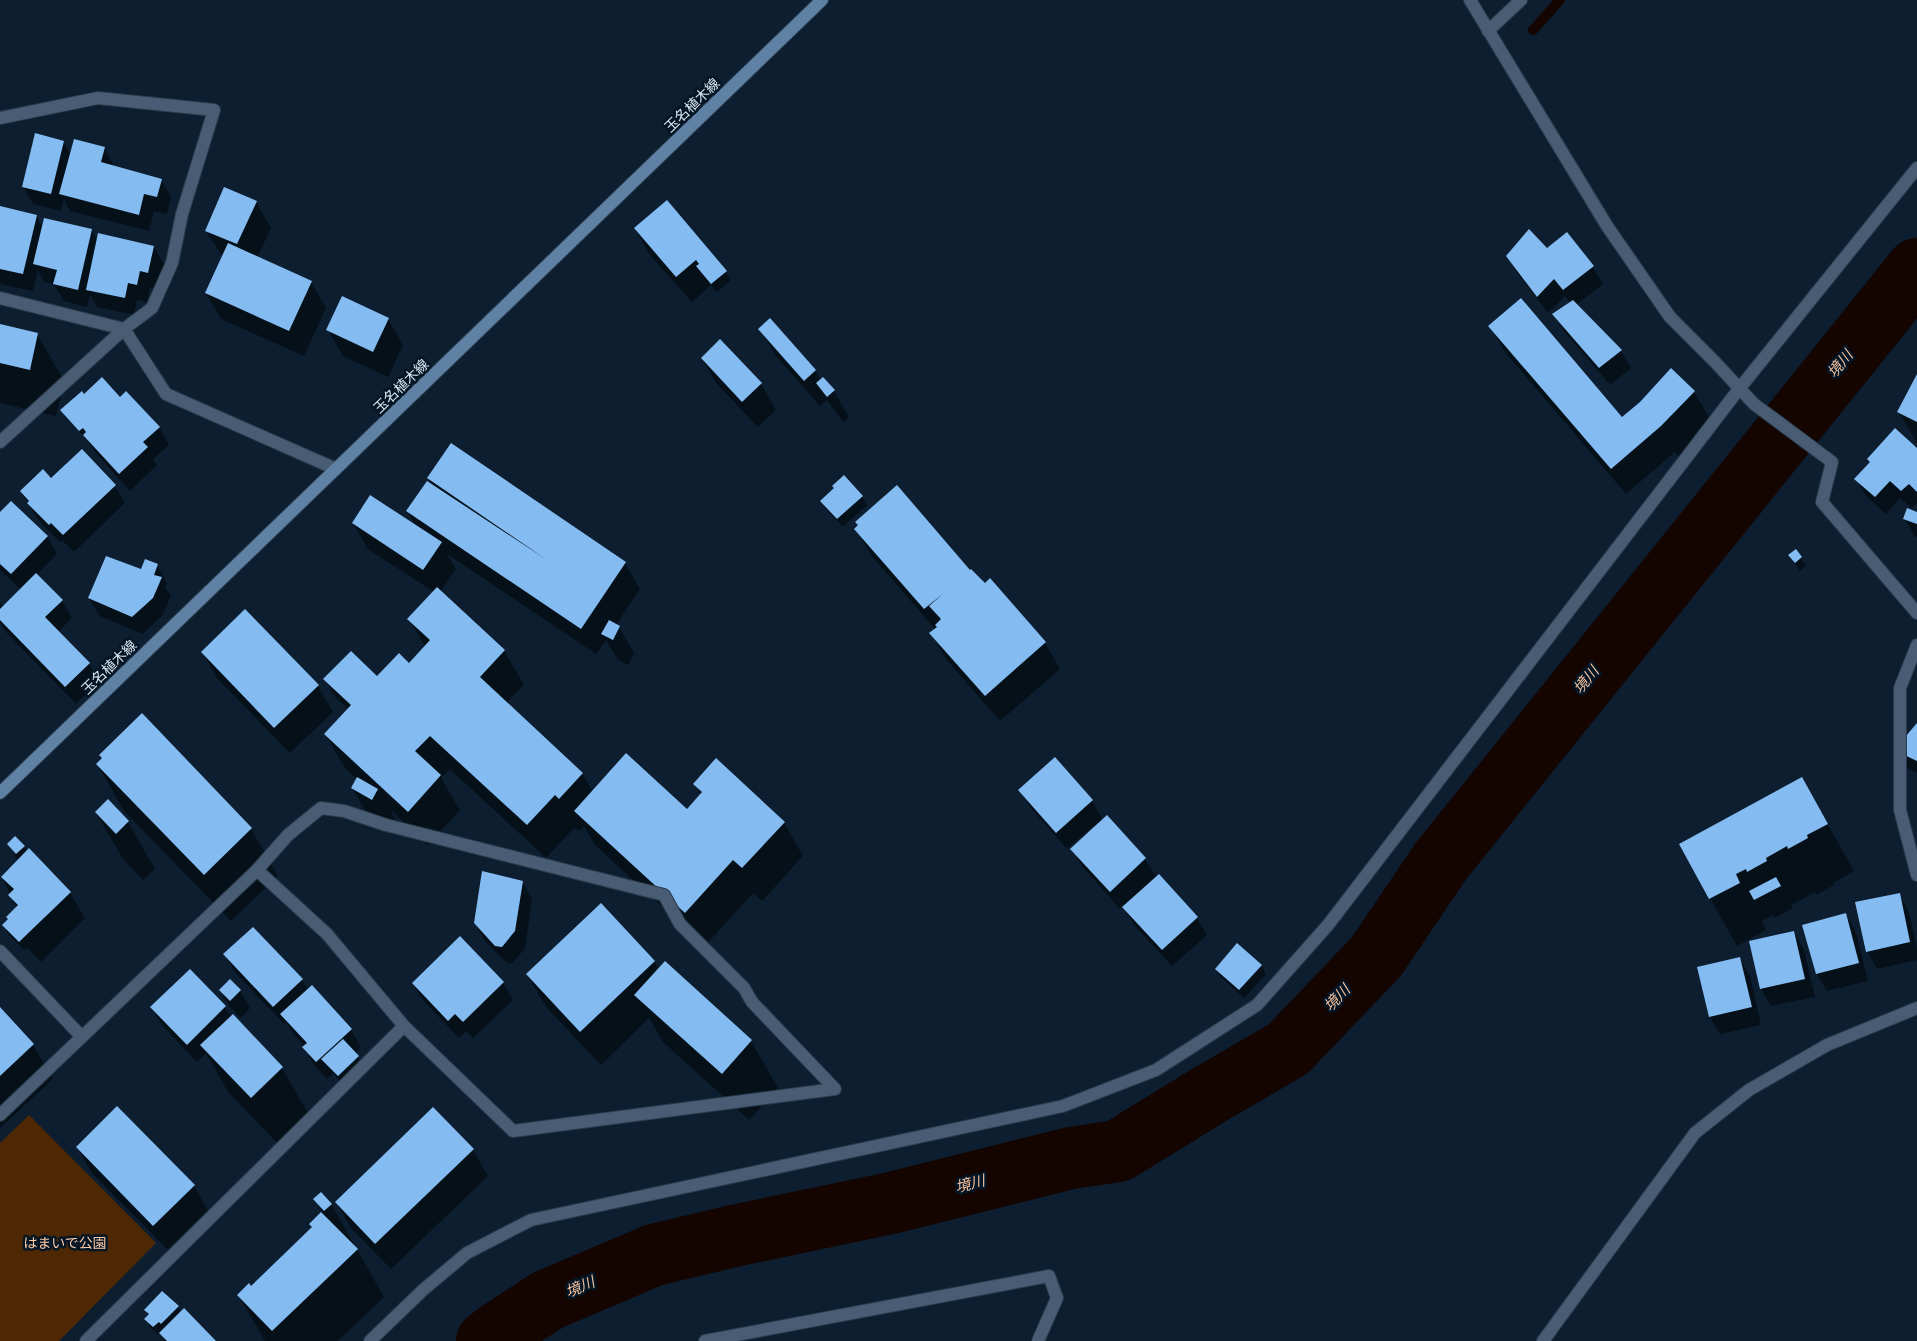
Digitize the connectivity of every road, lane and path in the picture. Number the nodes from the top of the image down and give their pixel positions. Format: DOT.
graph roads {
  1 [pos="822,0"];
  2 [pos="1470,0"];
  3 [pos="1520,0"];
  4 [pos="1488,31"];
  5 [pos="0,118"];
  6 [pos="1917,168"];
  7 [pos="0,298"];
  8 [pos="124,330"];
  9 [pos="1739,389"];
  10 [pos="0,442"];
  11 [pos="336,469"];
  12 [pos="1917,613"];
  13 [pos="1917,645"];
  14 [pos="0,793"];
  15 [pos="257,870"];
  16 [pos="1917,875"];
  17 [pos="0,951"];
  18 [pos="1917,1008"];
  19 [pos="404,1026"];
  20 [pos="82,1037"];
  21 [pos="0,1116"];
  22 [pos="86,1341"];
  23 [pos="370,1341"];
  24 [pos="705,1341"];
  25 [pos="1038,1341"];
  26 [pos="1543,1341"];
  1 -- 11 [label="main road, 玉名植木線"];
  2 -- 4 [label="street"];
  3 -- 4 [label="street"];
  4 -- 9 [label="street"];
  5 -- 8 [label="street"];
  6 -- 9 [label="street"];
  7 -- 8 [label="street"];
  8 -- 10 [label="street"];
  8 -- 11 [label="street"];
  9 -- 12 [label="street"];
  9 -- 23 [label="street"];
  11 -- 14 [label="main road, 玉名植木線"];
  13 -- 16 [label="street"];
  15 -- 19 [label="street"];
  15 -- 19 [label="street"];
  15 -- 20 [label="street"];
  17 -- 20 [label="street"];
  18 -- 26 [label="street"];
  19 -- 22 [label="street"];
  20 -- 21 [label="street"];
  24 -- 25 [label="street"];
}
